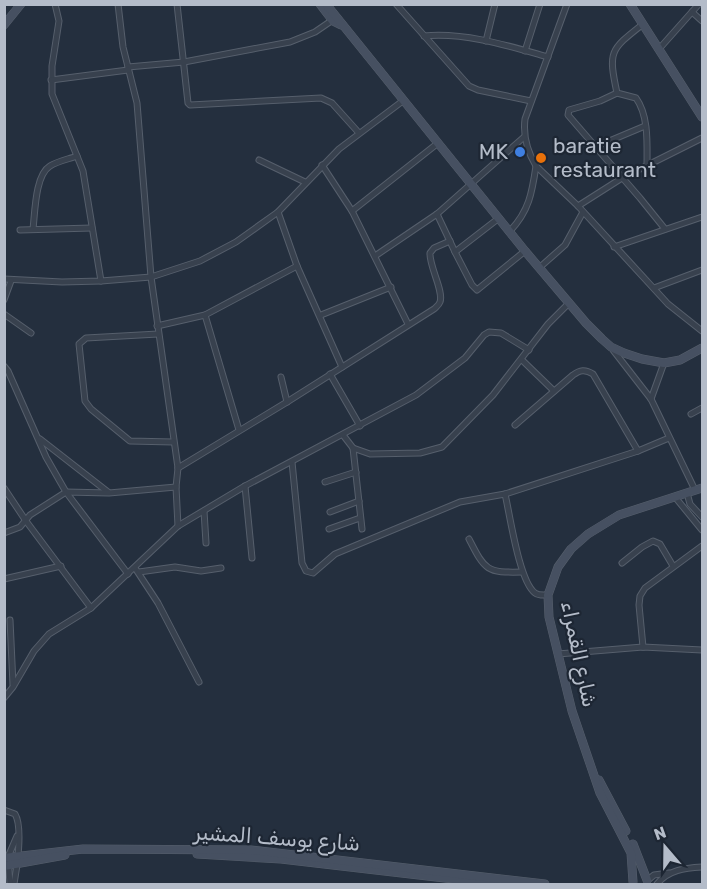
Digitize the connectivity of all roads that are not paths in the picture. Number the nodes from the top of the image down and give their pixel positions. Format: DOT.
graph roads {
  1 [pos="21,4"];
  2 [pos="55,4"];
  3 [pos="118,4"];
  4 [pos="177,4"];
  5 [pos="320,4"];
  6 [pos="326,4"];
  7 [pos="396,4"];
  8 [pos="495,4"];
  9 [pos="540,4"];
  10 [pos="567,4"];
  11 [pos="630,4"];
  12 [pos="699,4"];
  13 [pos="692,12"];
  14 [pos="335,19"];
  15 [pos="702,21"];
  16 [pos="643,24"];
  17 [pos="4,25"];
  18 [pos="424,36"];
  19 [pos="486,41"];
  20 [pos="659,49"];
  21 [pos="525,51"];
  22 [pos="548,57"];
  23 [pos="184,62"];
  24 [pos="128,69"];
  25 [pos="51,80"];
  26 [pos="617,93"];
  27 [pos="404,100"];
  28 [pos="531,101"];
  29 [pos="702,117"];
  30 [pos="645,126"];
  31 [pos="358,133"];
  32 [pos="524,137"];
  33 [pos="702,138"];
  34 [pos="438,143"];
  35 [pos="595,147"];
  36 [pos="77,156"];
  37 [pos="260,160"];
  38 [pos="322,165"];
  39 [pos="536,166"];
  40 [pos="647,166"];
  41 [pos="622,178"];
  42 [pos="305,182"];
  43 [pos="471,184"];
  44 [pos="578,206"];
  45 [pos="278,212"];
  46 [pos="352,212"];
  47 [pos="583,212"];
  48 [pos="437,214"];
  49 [pos="702,217"];
  50 [pos="499,218"];
  51 [pos="92,228"];
  52 [pos="33,229"];
  53 [pos="665,229"];
  54 [pos="20,230"];
  55 [pos="510,231"];
  56 [pos="450,241"];
  57 [pos="614,247"];
  58 [pos="525,251"];
  59 [pos="455,252"];
  60 [pos="375,256"];
  61 [pos="297,266"];
  62 [pos="539,268"];
  63 [pos="702,270"];
  64 [pos="151,277"];
  65 [pos="4,279"];
  66 [pos="11,281"];
  67 [pos="100,281"];
  68 [pos="391,287"];
  69 [pos="654,288"];
  70 [pos="4,300"];
  71 [pos="569,303"];
  72 [pos="4,314"];
  73 [pos="205,315"];
  74 [pos="321,315"];
  75 [pos="408,324"];
  76 [pos="157,326"];
  77 [pos="702,331"];
  78 [pos="31,333"];
  79 [pos="158,334"];
  80 [pos="611,347"];
  81 [pos="702,348"];
  82 [pos="529,350"];
  83 [pos="522,360"];
  84 [pos="664,363"];
  85 [pos="4,366"];
  86 [pos="342,367"];
  87 [pos="330,374"];
  88 [pos="281,377"];
  89 [pos="554,391"];
  90 [pos="651,399"];
  91 [pos="288,402"];
  92 [pos="702,408"];
  93 [pos="691,414"];
  94 [pos="514,425"];
  95 [pos="360,426"];
  96 [pos="239,430"];
  97 [pos="343,435"];
  98 [pos="37,437"];
  99 [pos="669,438"];
  100 [pos="173,441"];
  101 [pos="353,448"];
  102 [pos="638,451"];
  103 [pos="292,462"];
  104 [pos="178,468"];
  105 [pos="356,472"];
  106 [pos="326,482"];
  107 [pos="245,486"];
  108 [pos="176,487"];
  109 [pos="4,488"];
  110 [pos="695,490"];
  111 [pos="66,492"];
  112 [pos="109,494"];
  113 [pos="505,494"];
  114 [pos="675,497"];
  115 [pos="359,501"];
  116 [pos="204,511"];
  117 [pos="330,512"];
  118 [pos="702,517"];
  119 [pos="360,518"];
  120 [pos="26,521"];
  121 [pos="178,526"];
  122 [pos="329,529"];
  123 [pos="362,529"];
  124 [pos="702,530"];
  125 [pos="4,533"];
  126 [pos="469,539"];
  127 [pos="207,543"];
  128 [pos="702,546"];
  129 [pos="252,558"];
  130 [pos="621,562"];
  131 [pos="61,566"];
  132 [pos="673,566"];
  133 [pos="221,568"];
  134 [pos="137,570"];
  135 [pos="522,572"];
  136 [pos="128,574"];
  137 [pos="4,579"];
  138 [pos="548,595"];
  139 [pos="91,608"];
  140 [pos="10,620"];
  141 [pos="643,647"];
  142 [pos="702,650"];
  143 [pos="558,654"];
  144 [pos="199,682"];
  145 [pos="13,687"];
  146 [pos="4,698"];
  147 [pos="594,771"];
  148 [pos="4,810"];
  149 [pos="17,835"];
  150 [pos="18,856"];
  151 [pos="6,862"];
  152 [pos="18,865"];
  153 [pos="702,867"];
  154 [pos="671,873"];
  155 [pos="649,882"];
  156 [pos="463,883"];
  157 [pos="632,883"];
  158 [pos="12,885"];
  159 [pos="496,885"];
  160 [pos="545,885"];
  161 [pos="657,885"];
  1 -- 17 [label="street"];
  2 -- 25 [label="street"];
  3 -- 24 [label="street"];
  4 -- 23 [label="street"];
  5 -- 14 [label="street"];
  6 -- 14 [label="street"];
  7 -- 18 [label="street"];
  8 -- 19 [label="street"];
  9 -- 21 [label="street"];
  10 -- 22 [label="street"];
  11 -- 16 [label="street"];
  12 -- 13 [label="street"];
  13 -- 15 [label="street"];
  13 -- 20 [label="street"];
  14 -- 23 [label="street"];
  14 -- 27 [label="street"];
  16 -- 20 [label="street"];
  16 -- 26 [label="street"];
  18 -- 19 [label="street"];
  18 -- 28 [label="street"];
  19 -- 21 [label="street"];
  20 -- 29 [label="street"];
  21 -- 22 [label="street"];
  22 -- 28 [label="street"];
  23 -- 24 [label="street"];
  23 -- 31 [label="street"];
  24 -- 25 [label="street"];
  24 -- 64 [label="street"];
  25 -- 36 [label="street"];
  26 -- 30 [label="street"];
  26 -- 35 [label="street"];
  27 -- 31 [label="street"];
  27 -- 34 [label="street"];
  28 -- 32 [label="street"];
  30 -- 35 [label="street"];
  30 -- 40 [label="street"];
  31 -- 38 [label="street"];
  32 -- 39 [label="street"];
  32 -- 43 [label="street"];
  33 -- 40 [label="street"];
  34 -- 43 [label="street"];
  34 -- 46 [label="street"];
  35 -- 41 [label="street"];
  36 -- 51 [label="street"];
  36 -- 52 [label="street"];
  37 -- 42 [label="street"];
  38 -- 42 [label="street"];
  38 -- 46 [label="street"];
  39 -- 44 [label="street"];
  39 -- 55 [label="street"];
  40 -- 41 [label="street"];
  41 -- 44 [label="street"];
  41 -- 53 [label="street"];
  42 -- 45 [label="street"];
  43 -- 48 [label="street"];
  43 -- 50 [label="street"];
  44 -- 47 [label="street"];
  45 -- 61 [label="street"];
  45 -- 64 [label="street"];
  46 -- 60 [label="street"];
  47 -- 57 [label="street"];
  47 -- 62 [label="street"];
  48 -- 56 [label="street"];
  48 -- 60 [label="street"];
  49 -- 53 [label="street"];
  50 -- 55 [label="street"];
  50 -- 59 [label="street"];
  51 -- 52 [label="street"];
  51 -- 67 [label="street"];
  52 -- 54 [label="street"];
  53 -- 57 [label="street"];
  55 -- 58 [label="street"];
  56 -- 59 [label="street"];
  56 -- 75 [label="street"];
  57 -- 69 [label="street"];
  58 -- 59 [label="street"];
  58 -- 62 [label="street"];
  60 -- 68 [label="street"];
  61 -- 73 [label="street"];
  61 -- 74 [label="street"];
  62 -- 71 [label="street"];
  63 -- 69 [label="street"];
  64 -- 67 [label="street"];
  64 -- 76 [label="street"];
  65 -- 66 [label="street"];
  66 -- 67 [label="street"];
  66 -- 70 [label="street"];
  68 -- 74 [label="street"];
  68 -- 75 [label="street"];
  69 -- 77 [label="street"];
  71 -- 80 [label="street"];
  71 -- 82 [label="street"];
  72 -- 78 [label="street"];
  73 -- 76 [label="street"];
  73 -- 96 [label="street"];
  74 -- 86 [label="street"];
  75 -- 86 [label="street"];
  76 -- 79 [label="street"];
  79 -- 100 [label="street"];
  79 -- 100 [label="street"];
  80 -- 84 [label="street"];
  80 -- 90 [label="street"];
  81 -- 84 [label="street"];
  82 -- 83 [label="street"];
  82 -- 95 [label="street"];
  83 -- 89 [label="street"];
  83 -- 101 [label="street"];
  84 -- 90 [label="street"];
  85 -- 98 [label="street"];
  86 -- 87 [label="street"];
  87 -- 91 [label="street"];
  87 -- 95 [label="street"];
  88 -- 91 [label="street"];
  89 -- 94 [label="street"];
  89 -- 102 [label="street"];
  90 -- 99 [label="street"];
  91 -- 96 [label="street"];
  92 -- 93 [label="street"];
  95 -- 97 [label="street"];
  96 -- 104 [label="street"];
  97 -- 101 [label="street"];
  97 -- 103 [label="street"];
  98 -- 111 [label="street"];
  98 -- 112 [label="street"];
  99 -- 102 [label="street"];
  99 -- 110 [label="street"];
  100 -- 104 [label="street"];
  101 -- 105 [label="street"];
  102 -- 113 [label="street"];
  103 -- 107 [label="street"];
  103 -- 113 [label="street"];
  104 -- 108 [label="street"];
  105 -- 106 [label="street"];
  105 -- 115 [label="street"];
  107 -- 116 [label="street"];
  107 -- 129 [label="street"];
  108 -- 112 [label="street"];
  108 -- 121 [label="street"];
  109 -- 120 [label="street"];
  110 -- 114 [label="street, شارع القمراء"];
  110 -- 118 [label="street"];
  111 -- 112 [label="street"];
  111 -- 120 [label="street"];
  111 -- 136 [label="street"];
  113 -- 135 [label="street"];
  114 -- 124 [label="street"];
  114 -- 138 [label="street, شارع القمراء"];
  115 -- 117 [label="street"];
  115 -- 119 [label="street"];
  116 -- 121 [label="street"];
  116 -- 127 [label="street"];
  119 -- 122 [label="street"];
  119 -- 123 [label="street"];
  120 -- 125 [label="street"];
  120 -- 131 [label="street"];
  121 -- 134 [label="street"];
  126 -- 135 [label="street"];
  128 -- 132 [label="street"];
  130 -- 132 [label="street"];
  131 -- 137 [label="street"];
  131 -- 139 [label="street"];
  132 -- 141 [label="street"];
  133 -- 134 [label="street"];
  134 -- 136 [label="street"];
  134 -- 144 [label="street"];
  135 -- 138 [label="street"];
  136 -- 139 [label="street"];
  138 -- 143 [label="street, شارع القمراء"];
  139 -- 145 [label="street"];
  140 -- 145 [label="street"];
  141 -- 142 [label="street"];
  141 -- 143 [label="street"];
  143 -- 147 [label="street, شارع القمراء"];
  145 -- 146 [label="street"];
  147 -- 155 [label="street, شارع القمراء"];
  147 -- 157 [label="street, شارع القمراء"];
  148 -- 149 [label="street"];
  149 -- 150 [label="street"];
  149 -- 151 [label="street"];
  150 -- 151 [label="street, شارع يوسف المشير"];
  150 -- 152 [label="street"];
  150 -- 160 [label="street, شارع يوسف المشير"];
  151 -- 152 [label="street, شارع يوسف المشير"];
  151 -- 158 [label="street"];
  152 -- 156 [label="street, شارع يوسف المشير"];
  152 -- 158 [label="street"];
  153 -- 154 [label="street"];
  154 -- 155 [label="street"];
  154 -- 161 [label="street"];
  155 -- 157 [label="street"];
  156 -- 159 [label="street, شارع يوسف المشير"];
}
